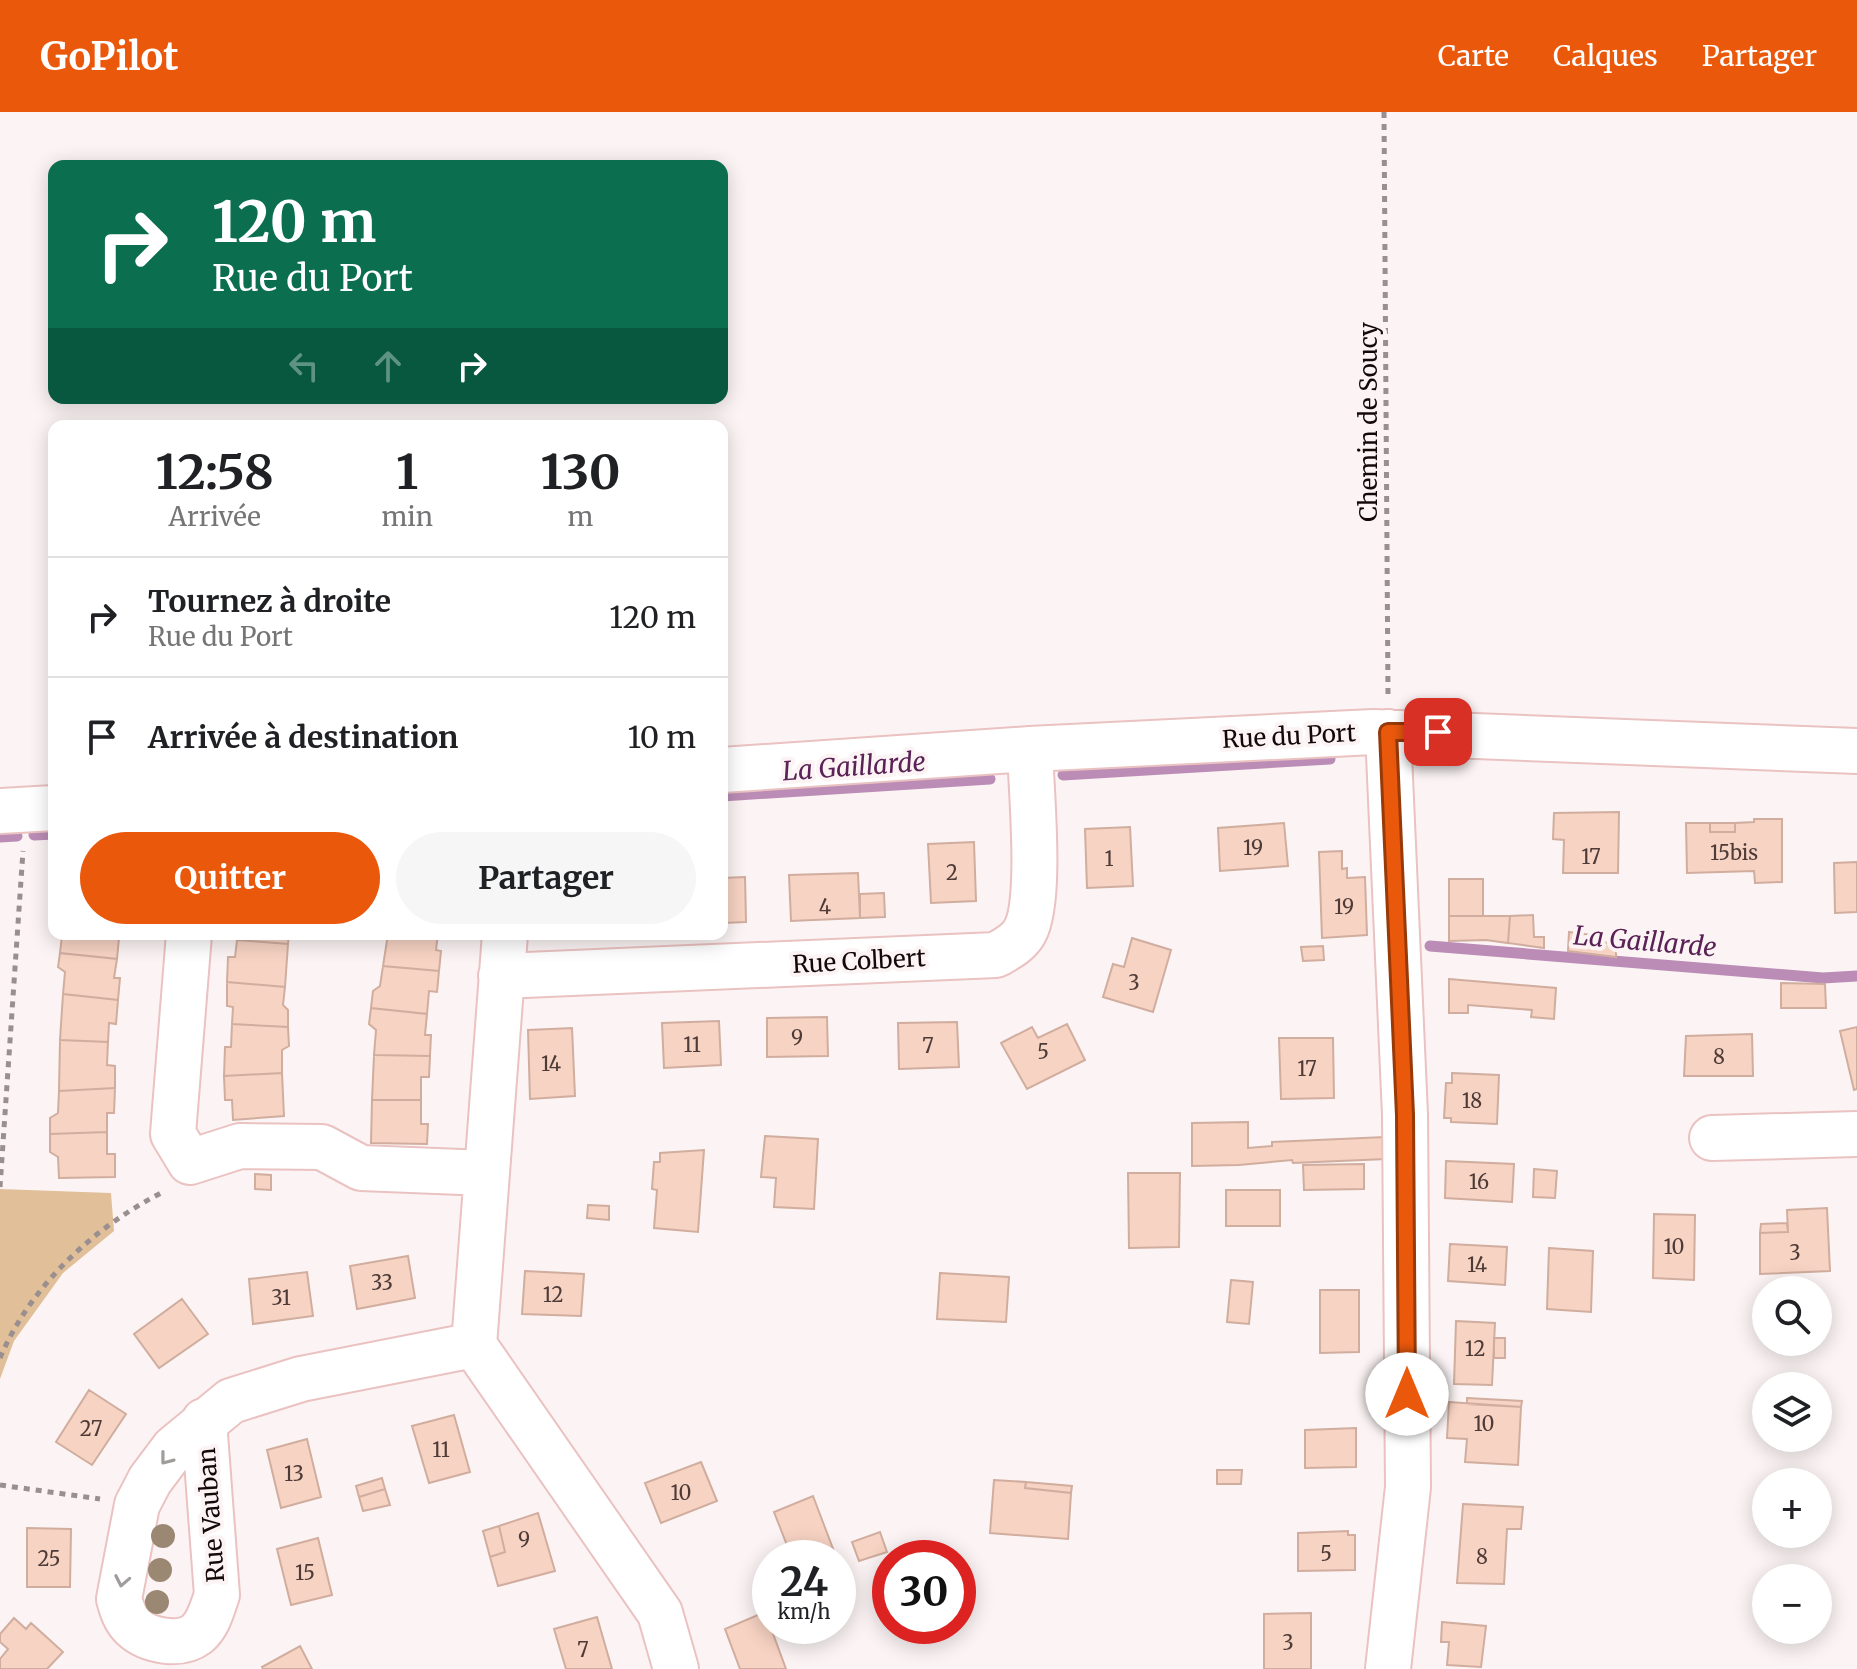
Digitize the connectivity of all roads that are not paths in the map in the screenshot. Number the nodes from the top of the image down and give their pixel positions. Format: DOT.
graph roads {
  1 [pos="1388,732"];
  2 [pos="1030,749"];
  3 [pos="1857,751"];
  4 [pos="728,770"];
  5 [pos="189,940"];
  6 [pos="503,955"];
  7 [pos="1857,1134"];
  8 [pos="1712,1138"];
  9 [pos="486,1173"];
  10 [pos="474,1345"];
  11 [pos="204,1421"];
  12 [pos="676,1669"];
  13 [pos="1388,1669"];
  1 -- 2 [label="street, Rue du Port"];
  1 -- 3 [label="street, Rue du Port"];
  1 -- 13 [label="street"];
  2 -- 4 [label="street, Rue du Port"];
  2 -- 6 [label="street, Rue Colbert"];
  5 -- 9 [label="street"];
  6 -- 9 [label="street"];
  7 -- 8 [label="street"];
  9 -- 10 [label="street"];
  10 -- 11 [label="street, Rue Vauban"];
  10 -- 12 [label="street"];
  11 -- 11 [label="street, Rue Vauban, one-way"];
}
